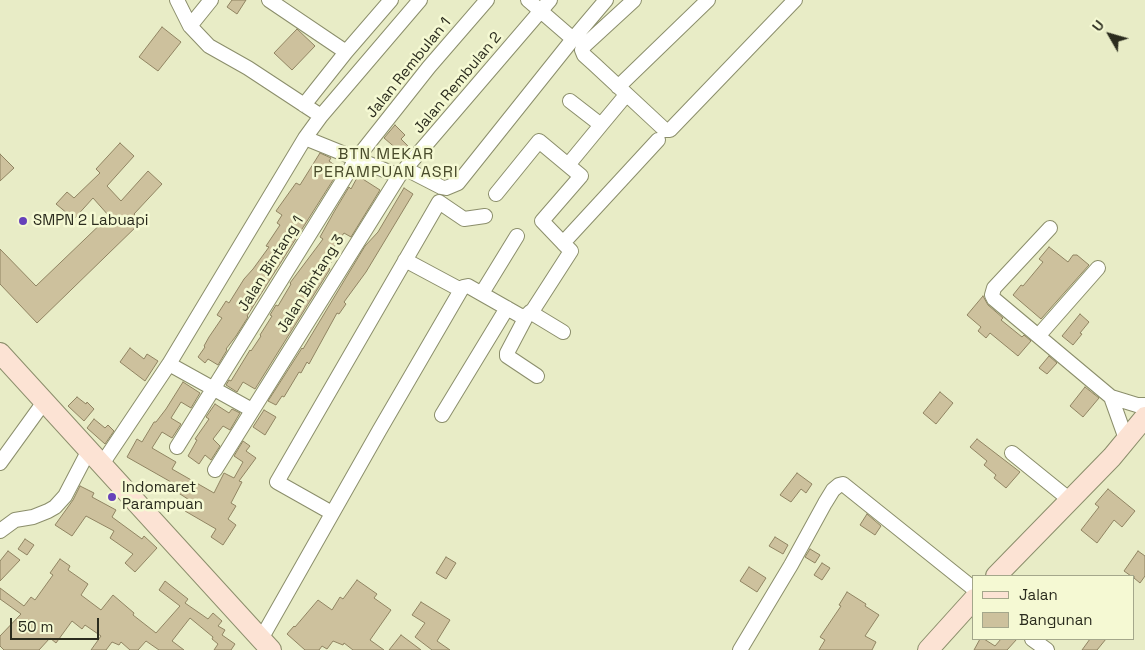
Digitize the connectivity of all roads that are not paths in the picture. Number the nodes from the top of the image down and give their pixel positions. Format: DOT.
graph roads {
  1 [pos="177,0"];
  2 [pos="212,0"];
  3 [pos="391,0"];
  4 [pos="420,0"];
  5 [pos="487,0"];
  6 [pos="528,0"];
  7 [pos="606,0"];
  8 [pos="634,0"];
  9 [pos="708,0"];
  10 [pos="795,0"];
  11 [pos="278,3"];
  12 [pos="545,5"];
  13 [pos="190,26"];
  14 [pos="573,39"];
  15 [pos="346,52"];
  16 [pos="622,91"];
  17 [pos="570,101"];
  18 [pos="304,105"];
  19 [pos="320,116"];
  20 [pos="601,125"];
  21 [pos="305,138"];
  22 [pos="658,140"];
  23 [pos="356,158"];
  24 [pos="568,165"];
  25 [pos="402,172"];
  26 [pos="496,194"];
  27 [pos="485,216"];
  28 [pos="1050,228"];
  29 [pos="518,236"];
  30 [pos="563,243"];
  31 [pos="405,260"];
  32 [pos="1098,268"];
  33 [pos="460,290"];
  34 [pos="482,293"];
  35 [pos="507,308"];
  36 [pos="529,314"];
  37 [pos="563,332"];
  38 [pos="1039,335"];
  39 [pos="0,353"];
  40 [pos="169,364"];
  41 [pos="537,376"];
  42 [pos="213,388"];
  43 [pos="1111,397"];
  44 [pos="44,402"];
  45 [pos="1145,405"];
  46 [pos="252,410"];
  47 [pos="442,414"];
  48 [pos="1145,417"];
  49 [pos="1126,440"];
  50 [pos="177,447"];
  51 [pos="1012,453"];
  52 [pos="95,457"];
  53 [pos="0,463"];
  54 [pos="215,470"];
  55 [pos="1070,500"];
  56 [pos="332,513"];
  57 [pos="0,531"];
  58 [pos="997,575"];
  59 [pos="972,587"];
  60 [pos="972,601"];
  61 [pos="1033,640"];
  62 [pos="266,645"];
  63 [pos="740,650"];
  64 [pos="928,650"];
  65 [pos="1047,650"];
  1 -- 13 [label="street"];
  2 -- 13 [label="street"];
  3 -- 15 [label="street"];
  4 -- 19 [label="street"];
  5 -- 23 [label="street, Jalan Rembulan 1"];
  6 -- 12 [label="street"];
  7 -- 14 [label="street"];
  8 -- 16 [label="street"];
  9 -- 16 [label="street"];
  10 -- 16 [label="street"];
  11 -- 15 [label="street"];
  12 -- 14 [label="street"];
  12 -- 25 [label="street, Jalan Rembulan 2"];
  13 -- 18 [label="street"];
  14 -- 25 [label="street"];
  15 -- 18 [label="street"];
  16 -- 20 [label="street"];
  17 -- 20 [label="street"];
  18 -- 19 [label="street"];
  19 -- 21 [label="street"];
  20 -- 24 [label="street"];
  21 -- 23 [label="street"];
  21 -- 40 [label="street"];
  22 -- 30 [label="street"];
  23 -- 25 [label="street"];
  23 -- 42 [label="street, Jalan Bintang 1"];
  24 -- 26 [label="street"];
  24 -- 30 [label="street"];
  25 -- 46 [label="street, Jalan Bintang 3"];
  27 -- 31 [label="street"];
  28 -- 38 [label="street"];
  29 -- 34 [label="street"];
  30 -- 36 [label="street"];
  31 -- 33 [label="street"];
  31 -- 56 [label="street"];
  32 -- 38 [label="street"];
  33 -- 34 [label="street"];
  33 -- 56 [label="street"];
  34 -- 35 [label="street"];
  35 -- 36 [label="street"];
  35 -- 47 [label="street"];
  36 -- 37 [label="street"];
  36 -- 41 [label="street"];
  38 -- 43 [label="street"];
  39 -- 44 [label="street"];
  40 -- 42 [label="street"];
  40 -- 52 [label="street"];
  42 -- 46 [label="street"];
  42 -- 50 [label="street, Jalan Bintang 1"];
  43 -- 45 [label="street"];
  43 -- 49 [label="street"];
  44 -- 52 [label="street"];
  44 -- 53 [label="street"];
  46 -- 54 [label="street, Jalan Bintang 3"];
  48 -- 49 [label="street"];
  49 -- 55 [label="street"];
  51 -- 55 [label="street"];
  52 -- 57 [label="street"];
  52 -- 62 [label="street"];
  55 -- 58 [label="street"];
  56 -- 62 [label="street"];
  59 -- 63 [label="street"];
  60 -- 64 [label="street"];
  61 -- 65 [label="street"];
}
